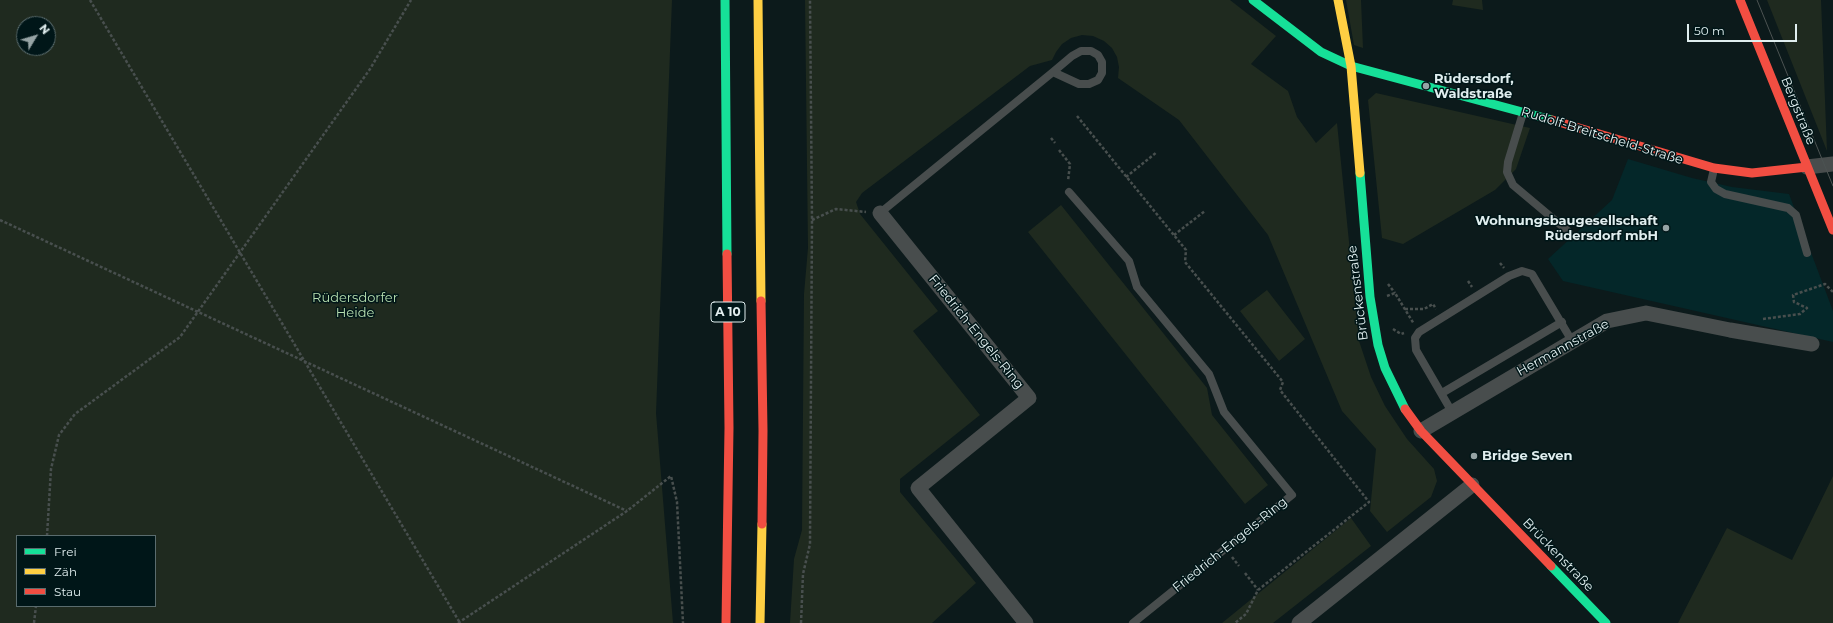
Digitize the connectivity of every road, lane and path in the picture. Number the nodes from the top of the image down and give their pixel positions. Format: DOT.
graph roads {
  1 [pos="90,0"];
  2 [pos="411,0"];
  3 [pos="725,0"];
  4 [pos="758,0"];
  5 [pos="810,0"];
  6 [pos="1253,0"];
  7 [pos="1338,0"];
  8 [pos="1740,0"];
  9 [pos="1351,66"];
  10 [pos="1053,72"];
  11 [pos="1524,112"];
  12 [pos="1077,116"];
  13 [pos="1051,138"];
  14 [pos="1055,143"];
  15 [pos="1059,150"];
  16 [pos="1157,152"];
  17 [pos="1833,164"];
  18 [pos="1806,167"];
  19 [pos="1714,168"];
  20 [pos="1126,177"];
  21 [pos="1068,188"];
  22 [pos="1205,211"];
  23 [pos="880,213"];
  24 [pos="0,220"];
  25 [pos="812,220"];
  26 [pos="1833,230"];
  27 [pos="1569,232"];
  28 [pos="1174,235"];
  29 [pos="240,253"];
  30 [pos="1807,253"];
  31 [pos="1833,292"];
  32 [pos="1392,294"];
  33 [pos="1433,304"];
  34 [pos="1405,309"];
  35 [pos="198,312"];
  36 [pos="1757,320"];
  37 [pos="1562,322"];
  38 [pos="1419,332"];
  39 [pos="1572,341"];
  40 [pos="1812,344"];
  41 [pos="304,362"];
  42 [pos="1442,393"];
  43 [pos="1452,412"];
  44 [pos="1421,431"];
  45 [pos="1472,485"];
  46 [pos="627,511"];
  47 [pos="47,535"];
  48 [pos="1245,573"];
  49 [pos="1258,590"];
  50 [pos="36,607"];
  51 [pos="34,623"];
  52 [pos="459,623"];
  53 [pos="682,623"];
  54 [pos="726,623"];
  55 [pos="760,623"];
  56 [pos="801,623"];
  57 [pos="1026,623"];
  58 [pos="1133,623"];
  59 [pos="1235,623"];
  60 [pos="1299,623"];
  61 [pos="1606,623"];
  1 -- 29 [label="path"];
  2 -- 29 [label="path"];
  3 -- 54 [label="main road, A 10"];
  4 -- 55 [label="main road, A 10"];
  5 -- 25 [label="path"];
  6 -- 9 [label="main road, Rudolf-Breitscheid-Straße"];
  7 -- 9 [label="main road, Brückenstraße"];
  8 -- 18 [label="main road, Bergstraße"];
  9 -- 11 [label="main road, Rudolf-Breitscheid-Straße"];
  9 -- 44 [label="main road, Brückenstraße"];
  10 -- 10 [label="lane"];
  10 -- 23 [label="lane"];
  11 -- 19 [label="main road, Rudolf-Breitscheid-Straße"];
  11 -- 27 [label="lane"];
  12 -- 20 [label="path"];
  13 -- 14 [label="path"];
  15 -- 21 [label="path"];
  16 -- 20 [label="path"];
  17 -- 18 [label="street, Rudolf-Breitscheid-Straße"];
  18 -- 19 [label="main road, Rudolf-Breitscheid-Straße"];
  18 -- 26 [label="main road, Bergstraße"];
  19 -- 30 [label="lane"];
  20 -- 28 [label="path"];
  21 -- 58 [label="lane, Friedrich-Engels-Ring"];
  22 -- 28 [label="path"];
  23 -- 25 [label="path"];
  23 -- 57 [label="street, Friedrich-Engels-Ring"];
  24 -- 35 [label="path"];
  25 -- 56 [label="path"];
  28 -- 49 [label="path"];
  29 -- 35 [label="path"];
  29 -- 41 [label="path"];
  31 -- 36 [label="path"];
  32 -- 34 [label="path"];
  33 -- 34 [label="path"];
  34 -- 38 [label="path"];
  35 -- 41 [label="path"];
  35 -- 47 [label="path"];
  37 -- 38 [label="lane"];
  37 -- 39 [label="lane"];
  37 -- 42 [label="lane"];
  38 -- 42 [label="lane"];
  39 -- 40 [label="street, Hermannstraße"];
  39 -- 43 [label="street, Hermannstraße"];
  41 -- 46 [label="path"];
  41 -- 52 [label="path"];
  42 -- 43 [label="lane"];
  43 -- 44 [label="street, Hermannstraße"];
  44 -- 45 [label="main road, Brückenstraße"];
  45 -- 60 [label="street"];
  45 -- 61 [label="main road, Brückenstraße"];
  46 -- 52 [label="path"];
  46 -- 53 [label="path"];
  48 -- 49 [label="path"];
  49 -- 59 [label="path"];
  50 -- 51 [label="path"];
}
